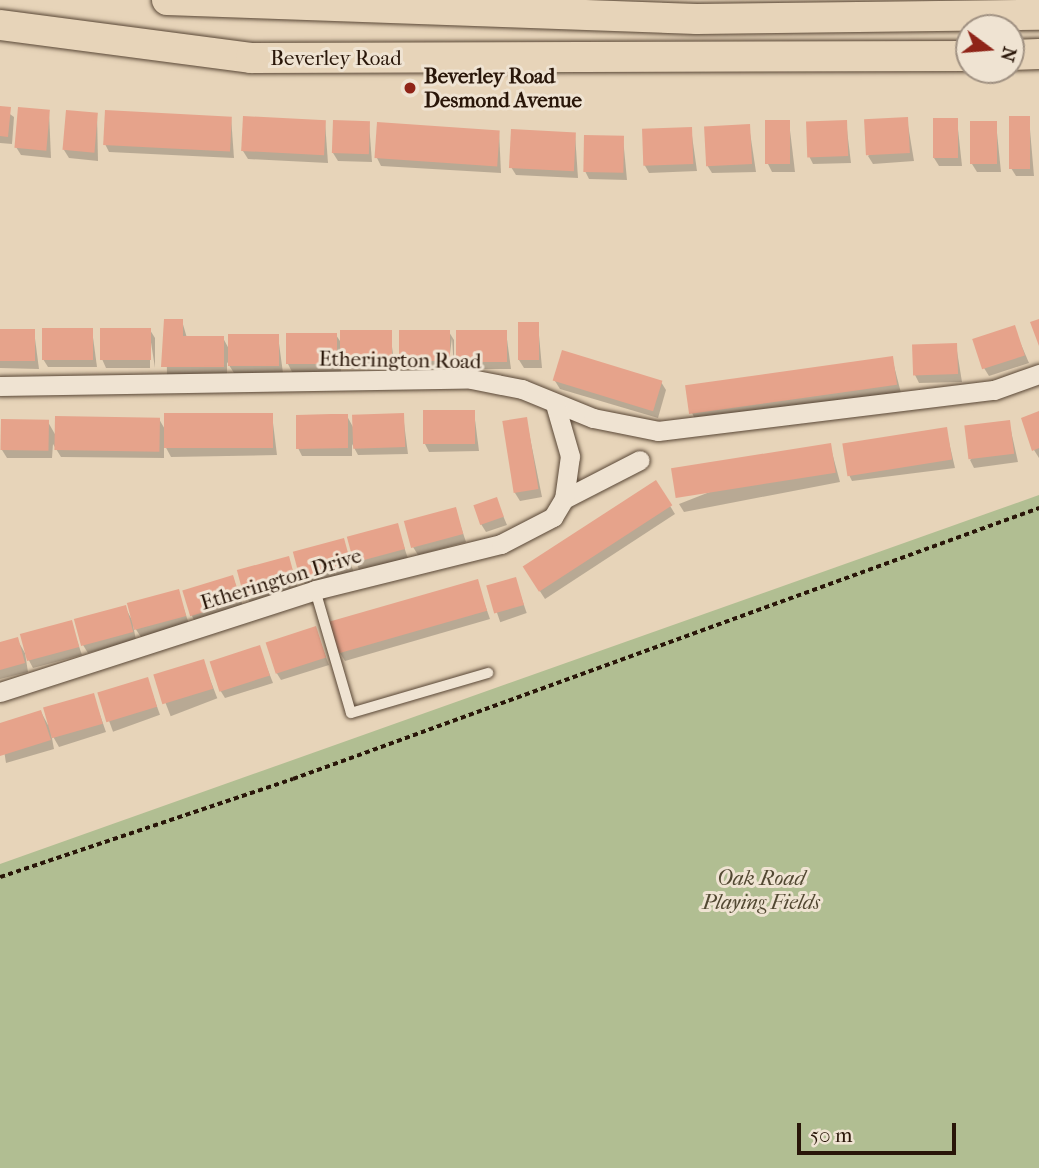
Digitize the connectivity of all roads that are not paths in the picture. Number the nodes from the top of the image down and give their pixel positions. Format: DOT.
graph roads {
  1 [pos="167,0"];
  2 [pos="375,10"];
  3 [pos="699,10"];
  4 [pos="1039,15"];
  5 [pos="0,25"];
  6 [pos="955,56"];
  7 [pos="372,58"];
  8 [pos="1039,374"];
  9 [pos="0,386"];
  10 [pos="555,404"];
  11 [pos="593,418"];
  12 [pos="570,456"];
  13 [pos="640,460"];
  14 [pos="564,499"];
  15 [pos="315,590"];
  16 [pos="488,673"];
  17 [pos="0,692"];
  1 -- 2 [label="main road"];
  2 -- 3 [label="main road"];
  2 -- 7 [label="main road"];
  3 -- 4 [label="main road"];
  5 -- 7 [label="main road, Beverley Road"];
  6 -- 7 [label="main road, Beverley Road"];
  8 -- 11 [label="street, Etherington Road"];
  9 -- 10 [label="street, Etherington Road"];
  10 -- 11 [label="street, Etherington Road"];
  10 -- 12 [label="street"];
  11 -- 12 [label="street"];
  12 -- 14 [label="street"];
  13 -- 14 [label="street, Etherington Drive"];
  14 -- 15 [label="street, Etherington Drive"];
  15 -- 16 [label="lane"];
  15 -- 17 [label="street, Etherington Drive"];
}
